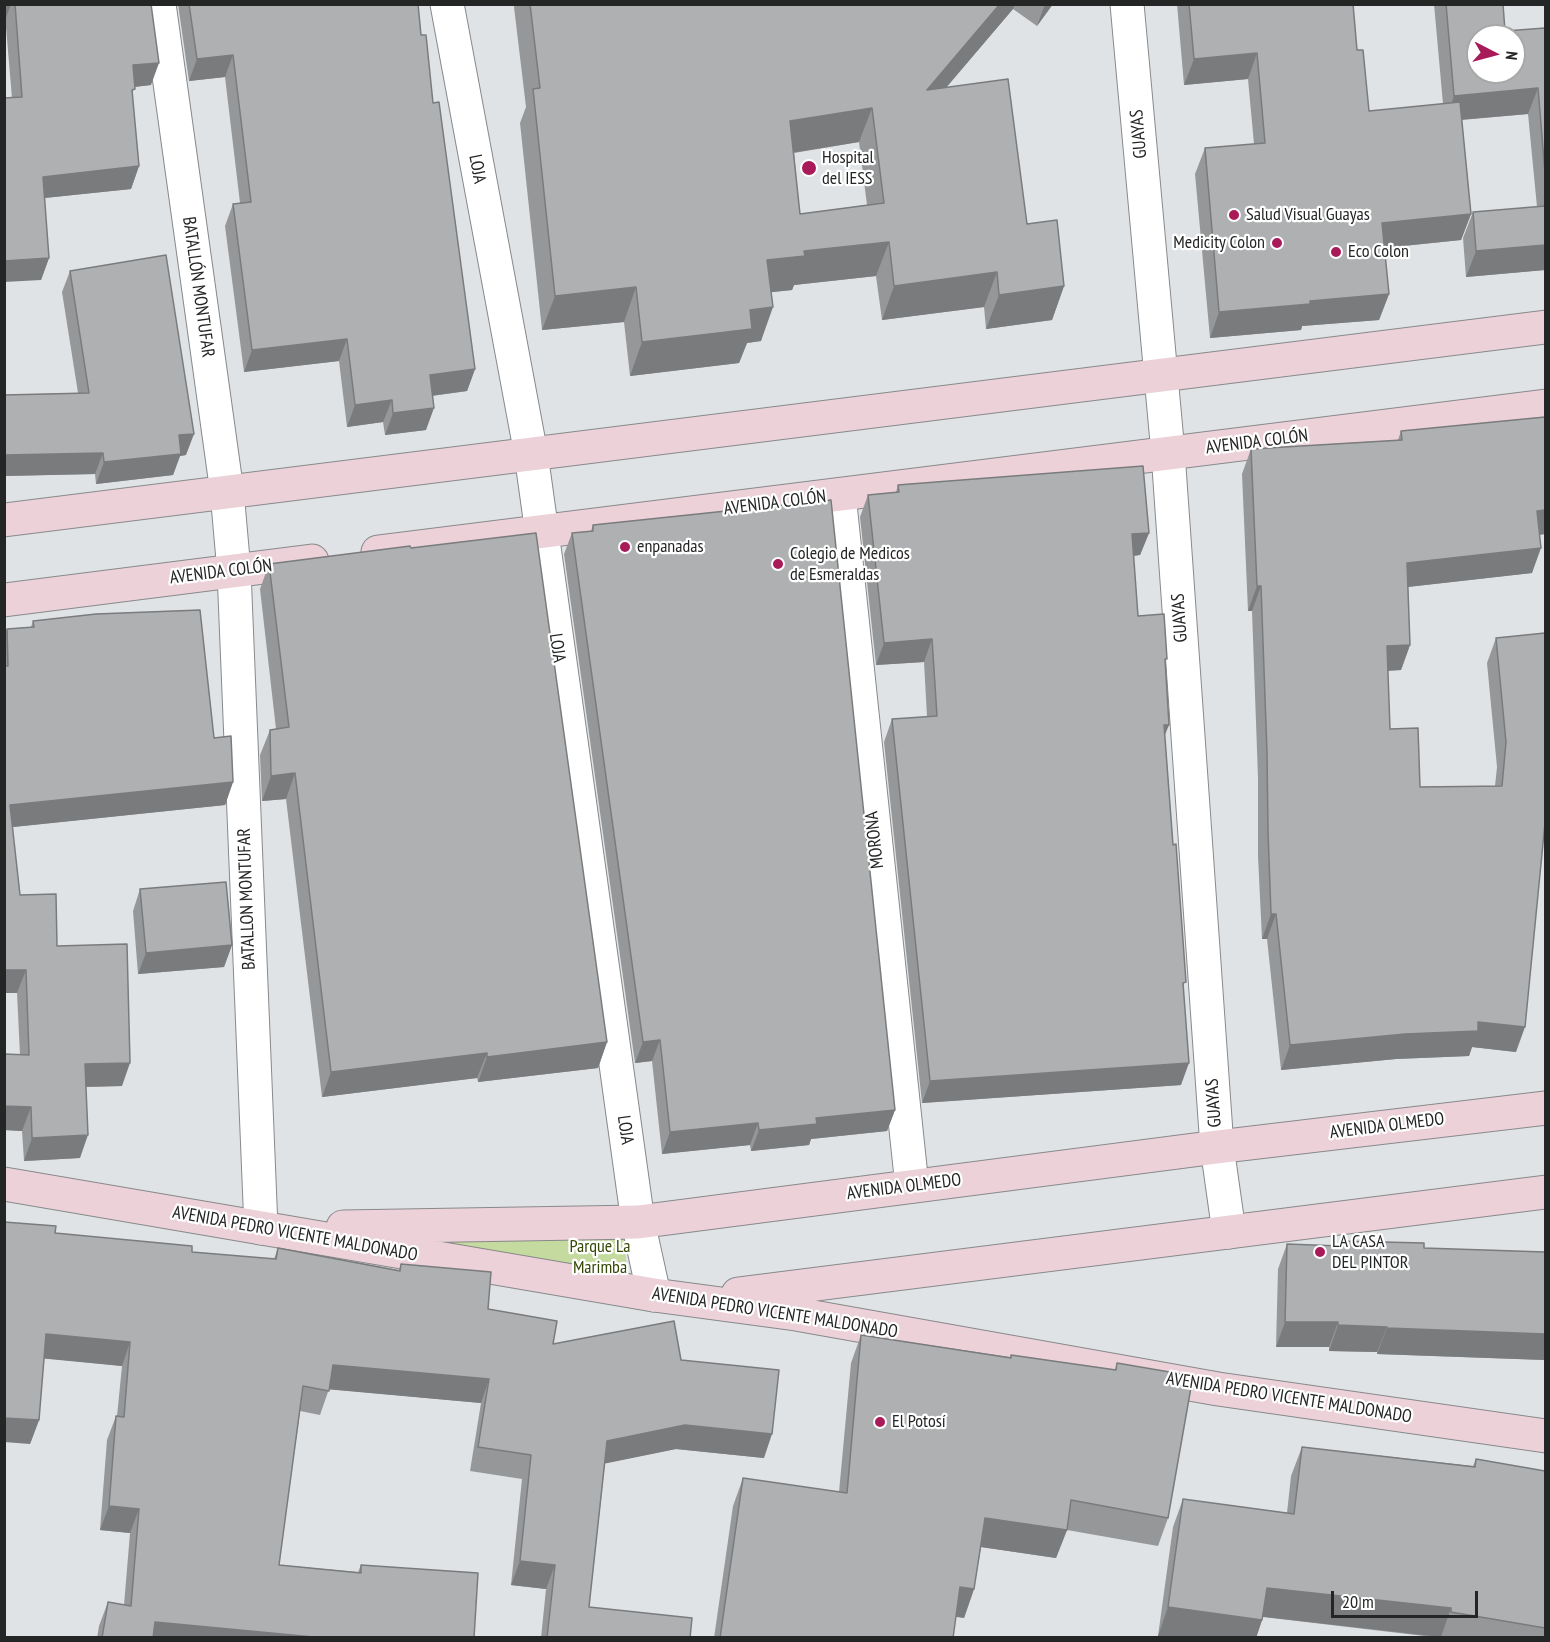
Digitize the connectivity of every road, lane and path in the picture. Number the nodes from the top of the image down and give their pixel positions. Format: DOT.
graph roads {
  1 [pos="159,4"];
  2 [pos="447,4"];
  3 [pos="1127,4"];
  4 [pos="1545,327"];
  5 [pos="1161,375"];
  6 [pos="1545,405"];
  7 [pos="1168,453"];
  8 [pos="531,454"];
  9 [pos="227,492"];
  10 [pos="839,495"];
  11 [pos="4,520"];
  12 [pos="540,532"];
  13 [pos="234,571"];
  14 [pos="4,600"];
  15 [pos="1545,1108"];
  16 [pos="1217,1147"];
  17 [pos="4,1184"];
  18 [pos="912,1186"];
  19 [pos="1545,1192"];
  20 [pos="638,1222"];
  21 [pos="261,1228"];
  22 [pos="1229,1232"];
  23 [pos="654,1295"];
  24 [pos="695,1300"];
  25 [pos="1545,1436"];
  1 -- 9 [label="street, BATALLÓN MONTUFAR"];
  2 -- 8 [label="street, LOJA"];
  3 -- 5 [label="street, GUAYAS"];
  4 -- 5 [label="street"];
  5 -- 7 [label="street, GUAYAS"];
  5 -- 8 [label="street"];
  6 -- 7 [label="street, AVENIDA COLÓN"];
  7 -- 10 [label="street, AVENIDA COLÓN"];
  7 -- 16 [label="street, GUAYAS"];
  8 -- 9 [label="street"];
  8 -- 12 [label="street, LOJA"];
  9 -- 11 [label="street"];
  9 -- 13 [label="street, BATALLÓN MONTUFAR"];
  10 -- 12 [label="street, AVENIDA COLÓN"];
  10 -- 18 [label="street, MORONA"];
  12 -- 13 [label="street, AVENIDA COLÓN"];
  12 -- 20 [label="street, LOJA"];
  13 -- 14 [label="street, AVENIDA COLÓN"];
  13 -- 21 [label="street, BATALLON MONTUFAR"];
  15 -- 16 [label="street, AVENIDA OLMEDO"];
  16 -- 18 [label="street, AVENIDA OLMEDO"];
  16 -- 22 [label="street, GUAYAS"];
  17 -- 21 [label="street, AVENIDA PEDRO VICENTE MALDONADO"];
  18 -- 20 [label="street, AVENIDA OLMEDO"];
  19 -- 22 [label="street"];
  20 -- 21 [label="street, AVENIDA OLMEDO"];
  20 -- 23 [label="street, LOJA"];
  21 -- 23 [label="street, AVENIDA PEDRO VICENTE MALDONADO"];
  22 -- 24 [label="street"];
  23 -- 24 [label="street, AVENIDA PEDRO VICENTE MALDONADO"];
  24 -- 25 [label="street, AVENIDA PEDRO VICENTE MALDONADO"];
}
